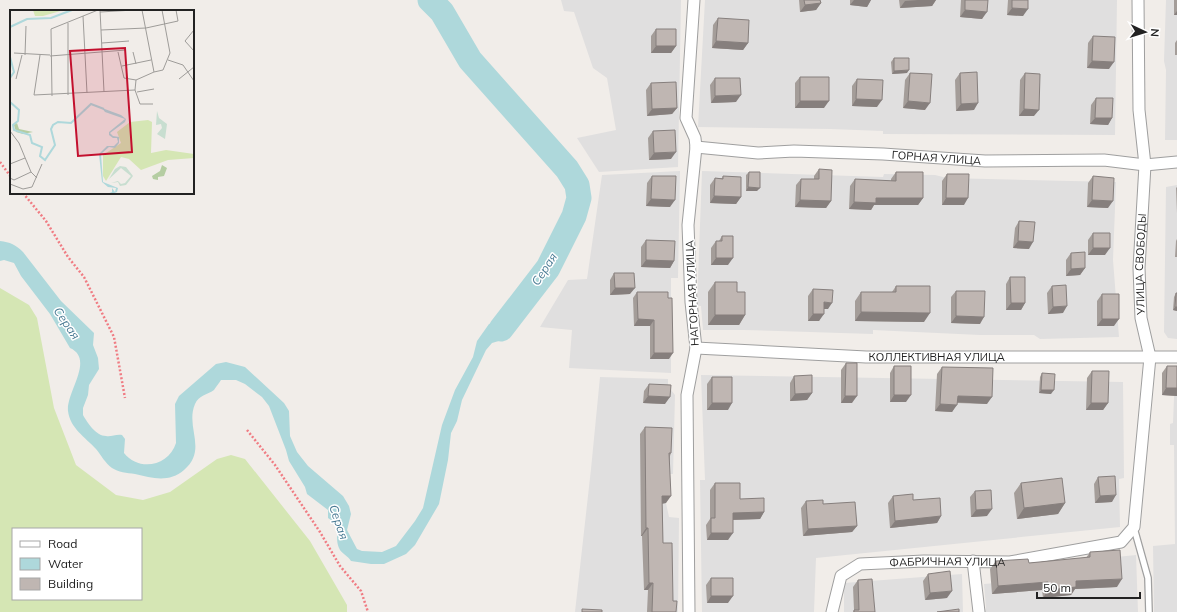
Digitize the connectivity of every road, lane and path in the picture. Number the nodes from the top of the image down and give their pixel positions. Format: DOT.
graph roads {
  1 [pos="694,0"];
  2 [pos="1138,0"];
  3 [pos="696,147"];
  4 [pos="0,162"];
  5 [pos="1177,162"];
  6 [pos="1145,165"];
  7 [pos="10,176"];
  8 [pos="24,194"];
  9 [pos="696,348"];
  10 [pos="1150,356"];
  11 [pos="1177,357"];
  12 [pos="125,398"];
  13 [pos="247,430"];
  14 [pos="1134,527"];
  15 [pos="973,562"];
  16 [pos="368,612"];
  17 [pos="690,612"];
  18 [pos="832,612"];
  19 [pos="979,612"];
  20 [pos="1148,612"];
  1 -- 3 [label="street, НАГОРНАЯ УЛИЦА"];
  2 -- 6 [label="street, УЛИЦА СВОБОДЫ"];
  3 -- 6 [label="street, ГОРНАЯ УЛИЦА"];
  3 -- 9 [label="street, НАГОРНАЯ УЛИЦА"];
  4 -- 7 [label="path"];
  5 -- 6 [label="street, ГОРНАЯ УЛИЦА"];
  6 -- 10 [label="street, УЛИЦА СВОБОДЫ"];
  8 -- 12 [label="path"];
  9 -- 10 [label="street, КОЛЛЕКТИВНАЯ УЛИЦА"];
  9 -- 17 [label="street, НАГОРНАЯ УЛИЦА"];
  10 -- 11 [label="street, КОЛЛЕКТИВНАЯ УЛИЦА"];
  10 -- 14 [label="street, УЛИЦА СВОБОДЫ"];
  13 -- 16 [label="path"];
  14 -- 15 [label="street, ФАБРИЧНАЯ УЛИЦА"];
  14 -- 20 [label="lane"];
  15 -- 18 [label="street, ФАБРИЧНАЯ УЛИЦА"];
  15 -- 19 [label="street"];
}
